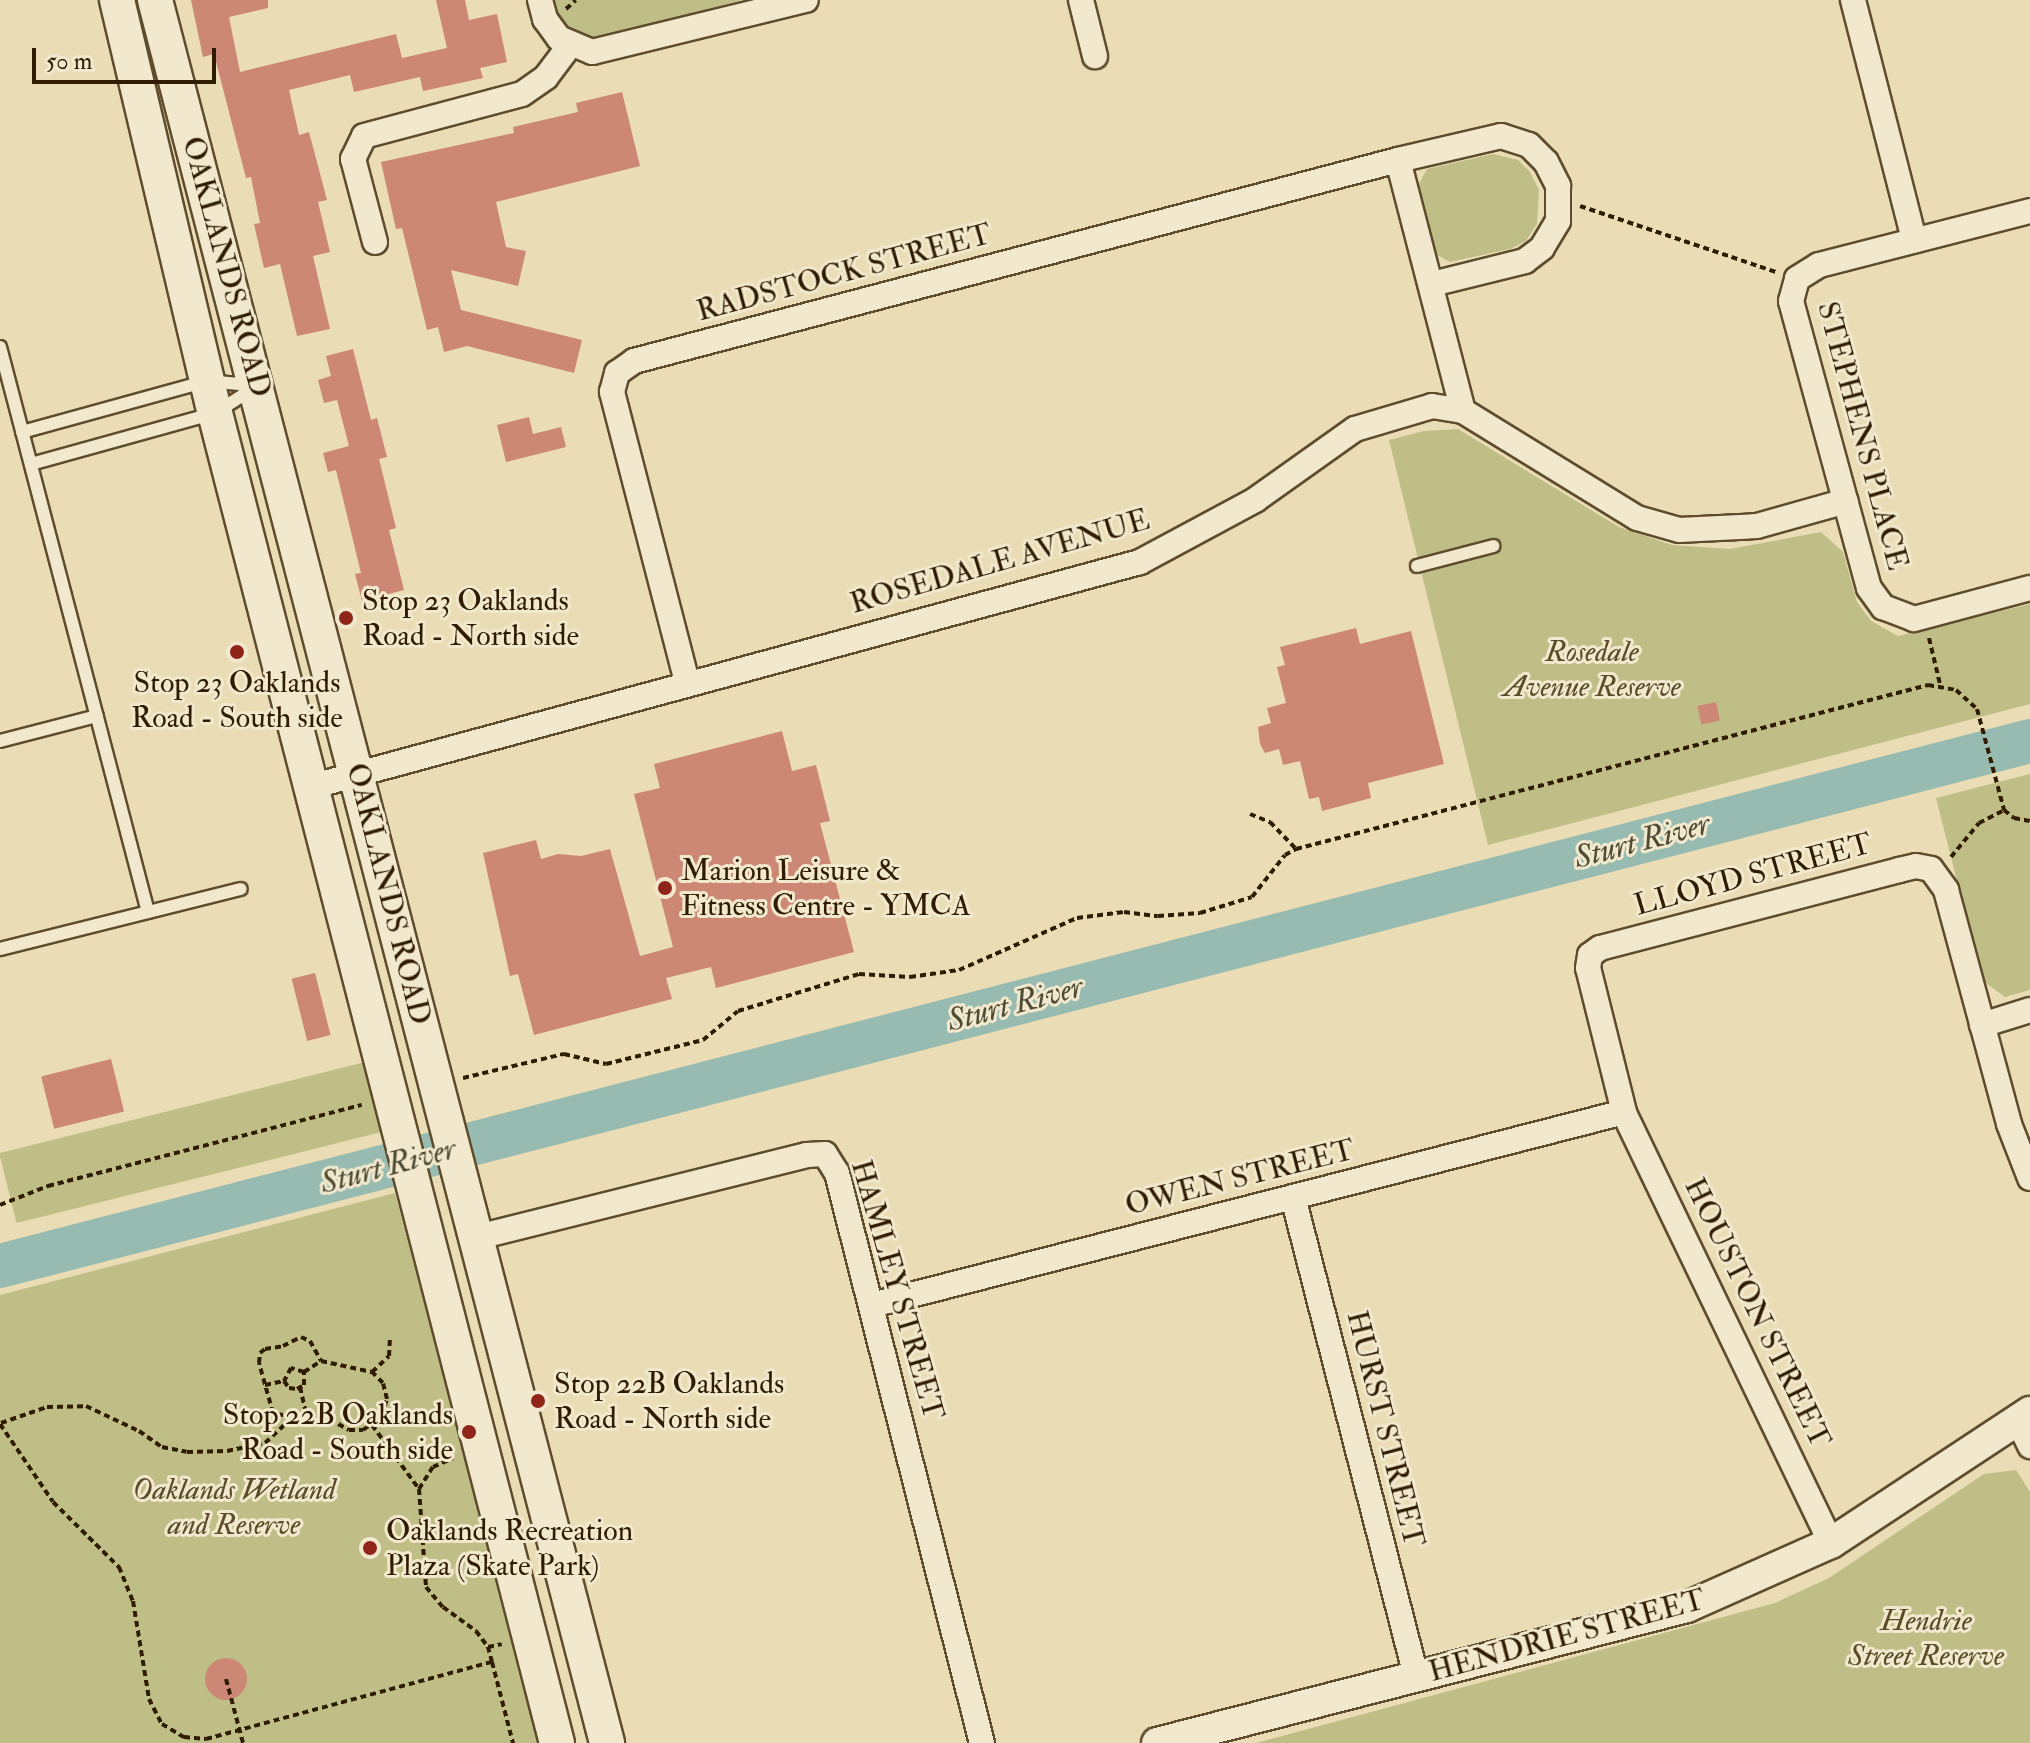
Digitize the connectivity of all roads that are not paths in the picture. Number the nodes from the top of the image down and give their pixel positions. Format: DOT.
graph roads {
  1 [pos="117,0"];
  2 [pos="155,0"];
  3 [pos="540,0"];
  4 [pos="1081,0"];
  5 [pos="1853,0"];
  6 [pos="796,1"];
  7 [pos="570,45"];
  8 [pos="1095,56"];
  9 [pos="1398,160"];
  10 [pos="2030,211"];
  11 [pos="1914,240"];
  12 [pos="375,242"];
  13 [pos="1432,284"];
  14 [pos="0,347"];
  15 [pos="257,386"];
  16 [pos="211,397"];
  17 [pos="1463,411"];
  18 [pos="22,432"];
  19 [pos="31,464"];
  20 [pos="1846,501"];
  21 [pos="1493,546"];
  22 [pos="1417,566"];
  23 [pos="2030,588"];
  24 [pos="687,682"];
  25 [pos="97,716"];
  26 [pos="0,741"];
  27 [pos="357,774"];
  28 [pos="310,787"];
  29 [pos="241,889"];
  30 [pos="148,912"];
  31 [pos="0,949"];
  32 [pos="2030,1010"];
  33 [pos="1982,1025"];
  34 [pos="1624,1112"];
  35 [pos="2030,1178"];
  36 [pos="1293,1197"];
  37 [pos="482,1251"];
  38 [pos="439,1289"];
  39 [pos="872,1305"];
  40 [pos="2026,1426"];
  41 [pos="1831,1543"];
  42 [pos="1416,1677"];
  43 [pos="557,1743"];
  44 [pos="607,1743"];
  45 [pos="982,1743"];
  46 [pos="1157,1743"];
  1 -- 16 [label="main road, OAKLANDS ROAD"];
  2 -- 15 [label="main road, OAKLANDS ROAD"];
  3 -- 7 [label="street"];
  4 -- 8 [label="street"];
  5 -- 11 [label="street"];
  6 -- 7 [label="street"];
  7 -- 12 [label="street"];
  9 -- 13 [label="street"];
  9 -- 13 [label="street, RADSTOCK STREET"];
  9 -- 24 [label="street, RADSTOCK STREET"];
  10 -- 11 [label="street"];
  11 -- 20 [label="street, STEPHENS PLACE"];
  13 -- 17 [label="street"];
  14 -- 18 [label="lane"];
  15 -- 16 [label="lane"];
  15 -- 16 [label="lane"];
  15 -- 27 [label="main road, OAKLANDS ROAD"];
  16 -- 18 [label="lane"];
  16 -- 19 [label="lane"];
  16 -- 28 [label="main road, OAKLANDS ROAD"];
  17 -- 20 [label="street, ROSEDALE AVENUE"];
  17 -- 24 [label="street, ROSEDALE AVENUE"];
  18 -- 19 [label="lane"];
  19 -- 25 [label="lane"];
  20 -- 23 [label="street, STEPHENS PLACE"];
  21 -- 22 [label="lane"];
  24 -- 27 [label="street, ROSEDALE AVENUE"];
  25 -- 26 [label="lane"];
  25 -- 30 [label="lane"];
  27 -- 28 [label="street, ROSEDALE AVENUE"];
  27 -- 37 [label="main road, OAKLANDS ROAD"];
  28 -- 38 [label="main road, OAKLANDS ROAD"];
  29 -- 30 [label="lane"];
  30 -- 31 [label="lane"];
  32 -- 33 [label="street"];
  33 -- 34 [label="street, LLOYD STREET"];
  33 -- 35 [label="street"];
  34 -- 36 [label="street, OWEN STREET"];
  34 -- 41 [label="street, HOUSTON STREET"];
  36 -- 39 [label="street, OWEN STREET"];
  36 -- 42 [label="street, HURST STREET"];
  37 -- 38 [label="main road"];
  37 -- 39 [label="street, HAMLEY STREET"];
  37 -- 44 [label="main road, OAKLANDS ROAD"];
  38 -- 43 [label="main road, OAKLANDS ROAD"];
  39 -- 45 [label="street, HAMLEY STREET"];
  40 -- 41 [label="street, HENDRIE STREET"];
  41 -- 42 [label="street, HENDRIE STREET"];
  42 -- 46 [label="street, HENDRIE STREET"];
}
